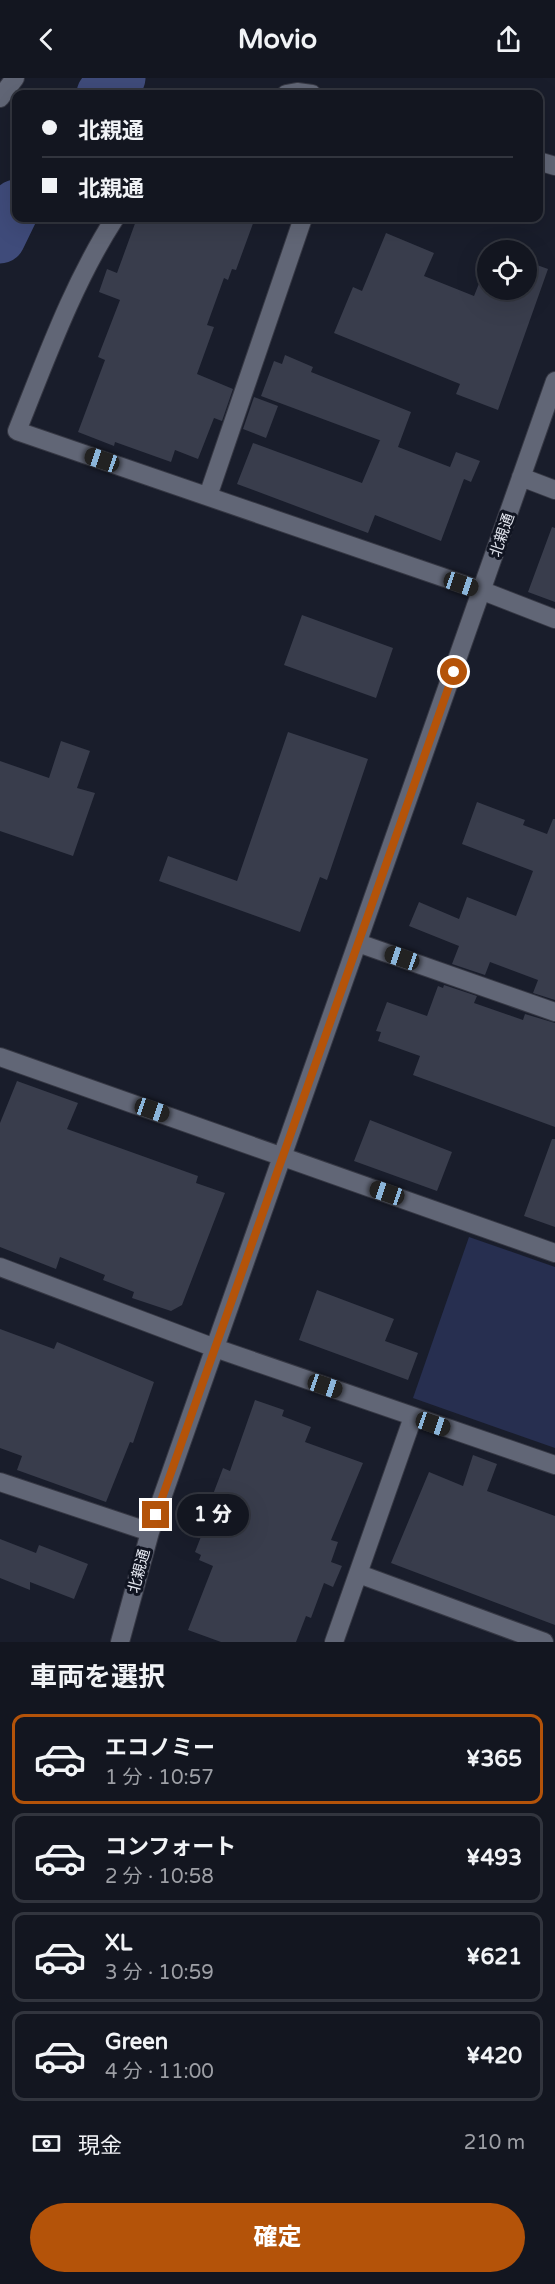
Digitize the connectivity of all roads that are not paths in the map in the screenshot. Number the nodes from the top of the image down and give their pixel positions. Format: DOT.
graph roads {
  1 [pos="15,78"];
  2 [pos="0,98"];
  3 [pos="112,222"];
  4 [pos="302,222"];
  5 [pos="555,381"];
  6 [pos="521,477"];
  7 [pos="555,490"];
  8 [pos="208,496"];
  9 [pos="483,591"];
  10 [pos="555,619"];
  11 [pos="358,943"];
  12 [pos="555,1012"];
  13 [pos="0,1057"];
  14 [pos="283,1156"];
  15 [pos="555,1253"];
  16 [pos="0,1267"];
  17 [pos="216,1348"];
  18 [pos="413,1417"];
  19 [pos="555,1465"];
  20 [pos="0,1482"];
  21 [pos="150,1533"];
  22 [pos="358,1574"];
  23 [pos="120,1642"];
  24 [pos="334,1642"];
  25 [pos="544,1642"];
  1 -- 2 [label="street"];
  3 -- 8 [label="street"];
  4 -- 8 [label="street"];
  5 -- 6 [label="street, 北親通"];
  6 -- 7 [label="street"];
  6 -- 9 [label="street, 北親通"];
  8 -- 9 [label="street"];
  9 -- 10 [label="street"];
  9 -- 11 [label="street, 北親通"];
  11 -- 12 [label="street"];
  11 -- 14 [label="street, 北親通"];
  13 -- 14 [label="street"];
  14 -- 15 [label="street"];
  14 -- 17 [label="street, 北親通"];
  16 -- 17 [label="street"];
  17 -- 18 [label="street"];
  17 -- 21 [label="street, 北親通"];
  18 -- 19 [label="street"];
  18 -- 22 [label="street"];
  20 -- 21 [label="street"];
  21 -- 23 [label="street, 北親通"];
  22 -- 24 [label="street"];
  22 -- 25 [label="street"];
}
